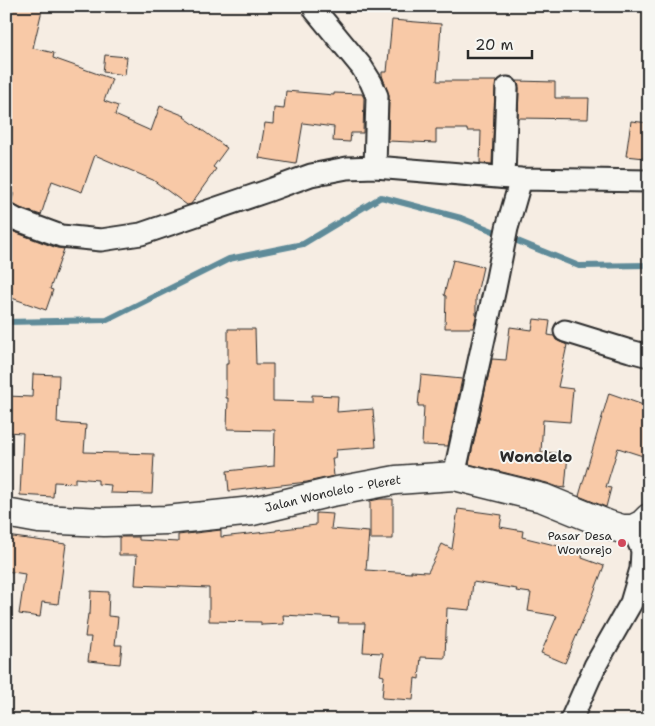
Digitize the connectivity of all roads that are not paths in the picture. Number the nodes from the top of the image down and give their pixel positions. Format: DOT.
graph roads {
  1 [pos="314,6"];
  2 [pos="507,88"];
  3 [pos="374,167"];
  4 [pos="512,178"];
  5 [pos="649,181"];
  6 [pos="6,214"];
  7 [pos="565,331"];
  8 [pos="649,356"];
  9 [pos="454,476"];
  10 [pos="6,513"];
  11 [pos="641,524"];
  12 [pos="571,720"];
  1 -- 3 [label="street"];
  2 -- 4 [label="street"];
  3 -- 4 [label="street"];
  3 -- 6 [label="street"];
  4 -- 5 [label="street"];
  4 -- 9 [label="street"];
  7 -- 8 [label="street"];
  9 -- 10 [label="main road, Jalan Wonolelo - Pleret"];
  9 -- 11 [label="main road, Jalan Wonolelo - Pleret"];
  11 -- 12 [label="street"];
}
